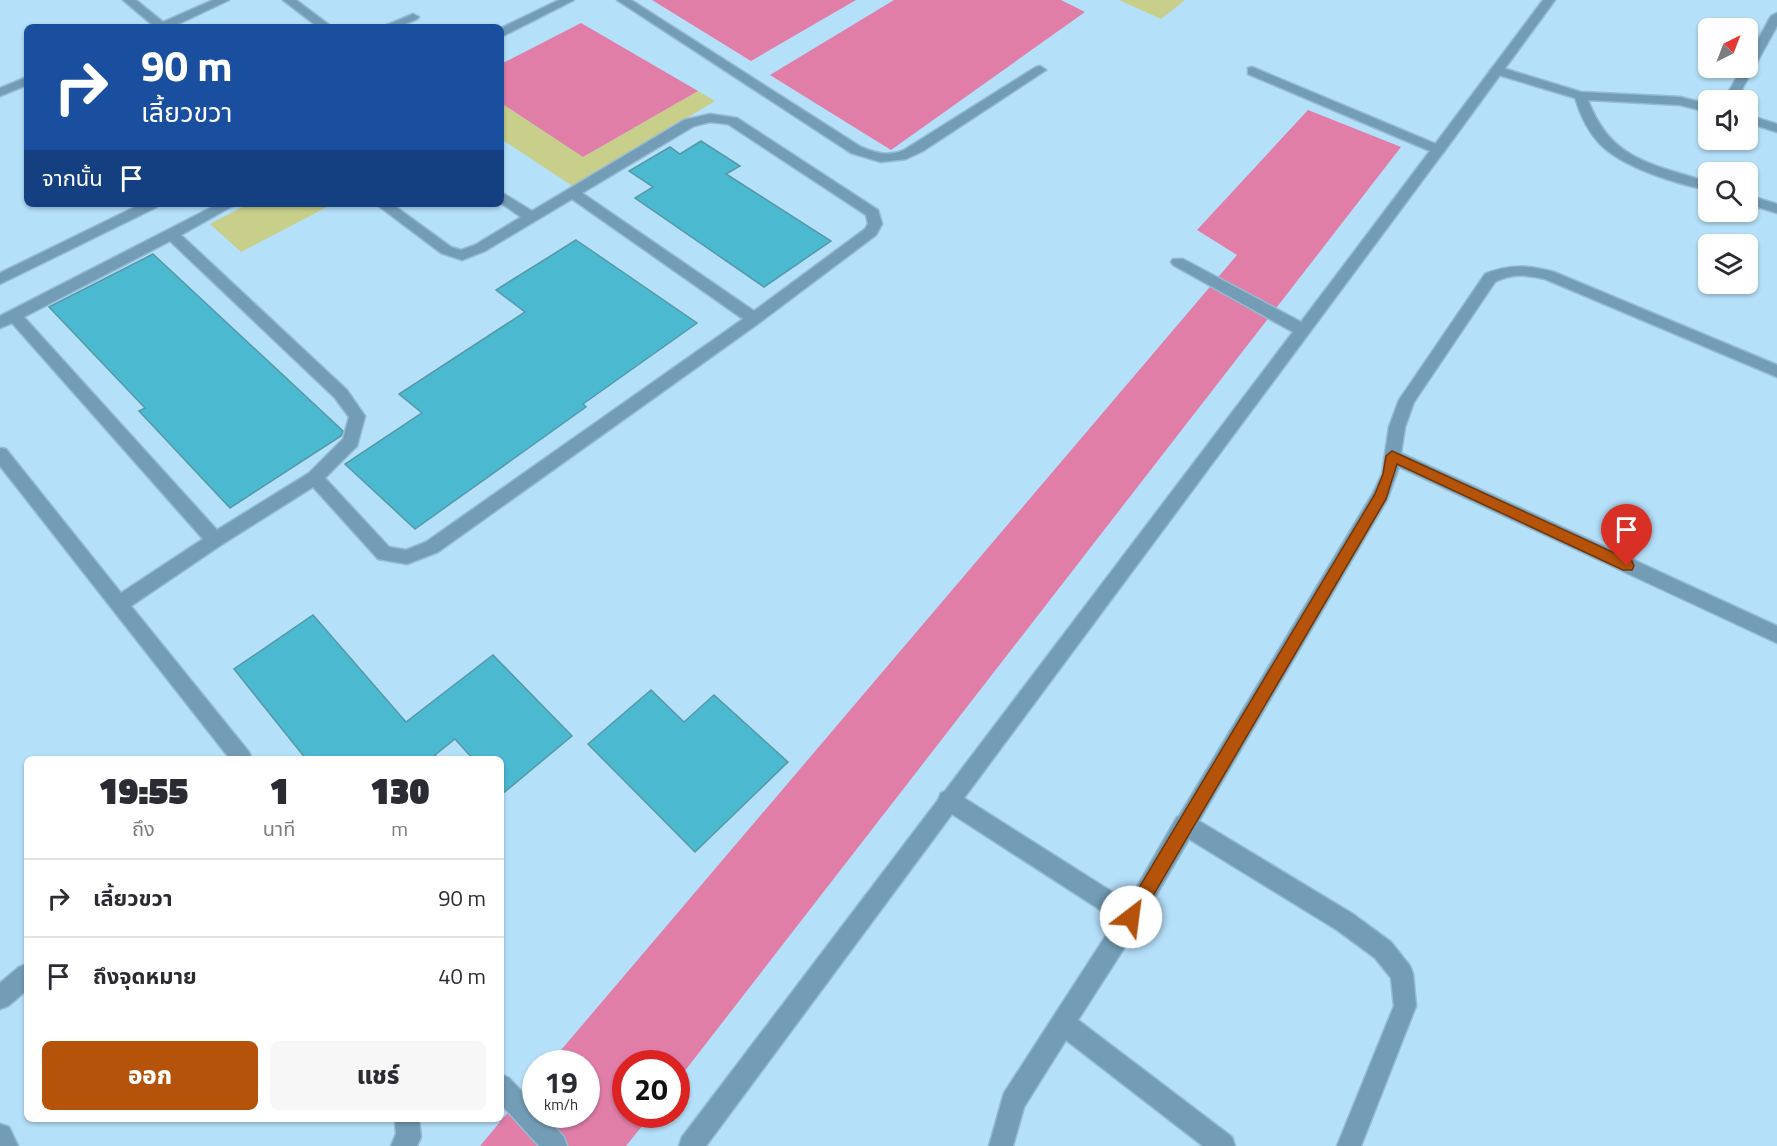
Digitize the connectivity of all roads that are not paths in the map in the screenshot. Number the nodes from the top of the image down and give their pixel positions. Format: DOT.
graph roads {
  1 [pos="129,0"];
  2 [pos="223,0"];
  3 [pos="289,0"];
  4 [pos="568,0"];
  5 [pos="623,0"];
  6 [pos="1549,0"];
  7 [pos="1777,16"];
  8 [pos="413,17"];
  9 [pos="158,24"];
  10 [pos="169,24"];
  11 [pos="322,24"];
  12 [pos="396,24"];
  13 [pos="504,32"];
  14 [pos="1040,70"];
  15 [pos="1496,70"];
  16 [pos="1252,71"];
  17 [pos="24,82"];
  18 [pos="1736,90"];
  19 [pos="0,92"];
  20 [pos="1580,96"];
  21 [pos="1698,105"];
  22 [pos="1758,122"];
  23 [pos="1777,128"];
  24 [pos="1438,150"];
  25 [pos="1698,183"];
  26 [pos="572,193"];
  27 [pos="504,198"];
  28 [pos="1758,202"];
  29 [pos="146,207"];
  30 [pos="223,207"];
  31 [pos="387,207"];
  32 [pos="1777,209"];
  33 [pos="532,218"];
  34 [pos="171,234"];
  35 [pos="1178,262"];
  36 [pos="0,279"];
  37 [pos="754,319"];
  38 [pos="7,320"];
  39 [pos="1303,330"];
  40 [pos="1777,371"];
  41 [pos="0,454"];
  42 [pos="1392,456"];
  43 [pos="315,478"];
  44 [pos="215,540"];
  45 [pos="119,604"];
  46 [pos="1777,635"];
  47 [pos="240,756"];
  48 [pos="948,801"];
  49 [pos="1184,824"];
  50 [pos="1131,917"];
  51 [pos="24,978"];
  52 [pos="0,998"];
  53 [pos="1063,1023"];
  54 [pos="508,1095"];
  55 [pos="407,1122"];
  56 [pos="0,1136"];
  57 [pos="6,1146"];
  58 [pos="403,1146"];
  59 [pos="555,1146"];
  60 [pos="691,1146"];
  61 [pos="1001,1146"];
  62 [pos="1223,1146"];
  63 [pos="1349,1146"];
  1 -- 9 [label="street"];
  2 -- 10 [label="street"];
  3 -- 11 [label="street"];
  4 -- 13 [label="street"];
  5 -- 14 [label="street"];
  6 -- 15 [label="street"];
  7 -- 18 [label="street"];
  8 -- 12 [label="street"];
  15 -- 20 [label="street"];
  15 -- 24 [label="street"];
  16 -- 24 [label="street"];
  17 -- 19 [label="street"];
  20 -- 21 [label="street"];
  20 -- 25 [label="street"];
  22 -- 23 [label="street"];
  24 -- 39 [label="street"];
  26 -- 33 [label="street"];
  26 -- 37 [label="street"];
  26 -- 37 [label="street"];
  27 -- 33 [label="street"];
  28 -- 32 [label="street"];
  29 -- 36 [label="street"];
  30 -- 34 [label="street"];
  31 -- 33 [label="street"];
  34 -- 38 [label="street"];
  34 -- 43 [label="street"];
  35 -- 39 [label="street"];
  37 -- 43 [label="street"];
  38 -- 44 [label="street"];
  39 -- 48 [label="street"];
  40 -- 42 [label="street"];
  41 -- 45 [label="street"];
  42 -- 46 [label="street"];
  42 -- 49 [label="street"];
  43 -- 44 [label="street"];
  44 -- 45 [label="street"];
  45 -- 47 [label="street"];
  48 -- 50 [label="street"];
  48 -- 60 [label="street"];
  49 -- 50 [label="street"];
  49 -- 63 [label="street"];
  50 -- 53 [label="street"];
  51 -- 52 [label="street"];
  53 -- 61 [label="street"];
  53 -- 62 [label="street"];
  54 -- 59 [label="street"];
  55 -- 58 [label="street"];
  56 -- 57 [label="street"];
}
